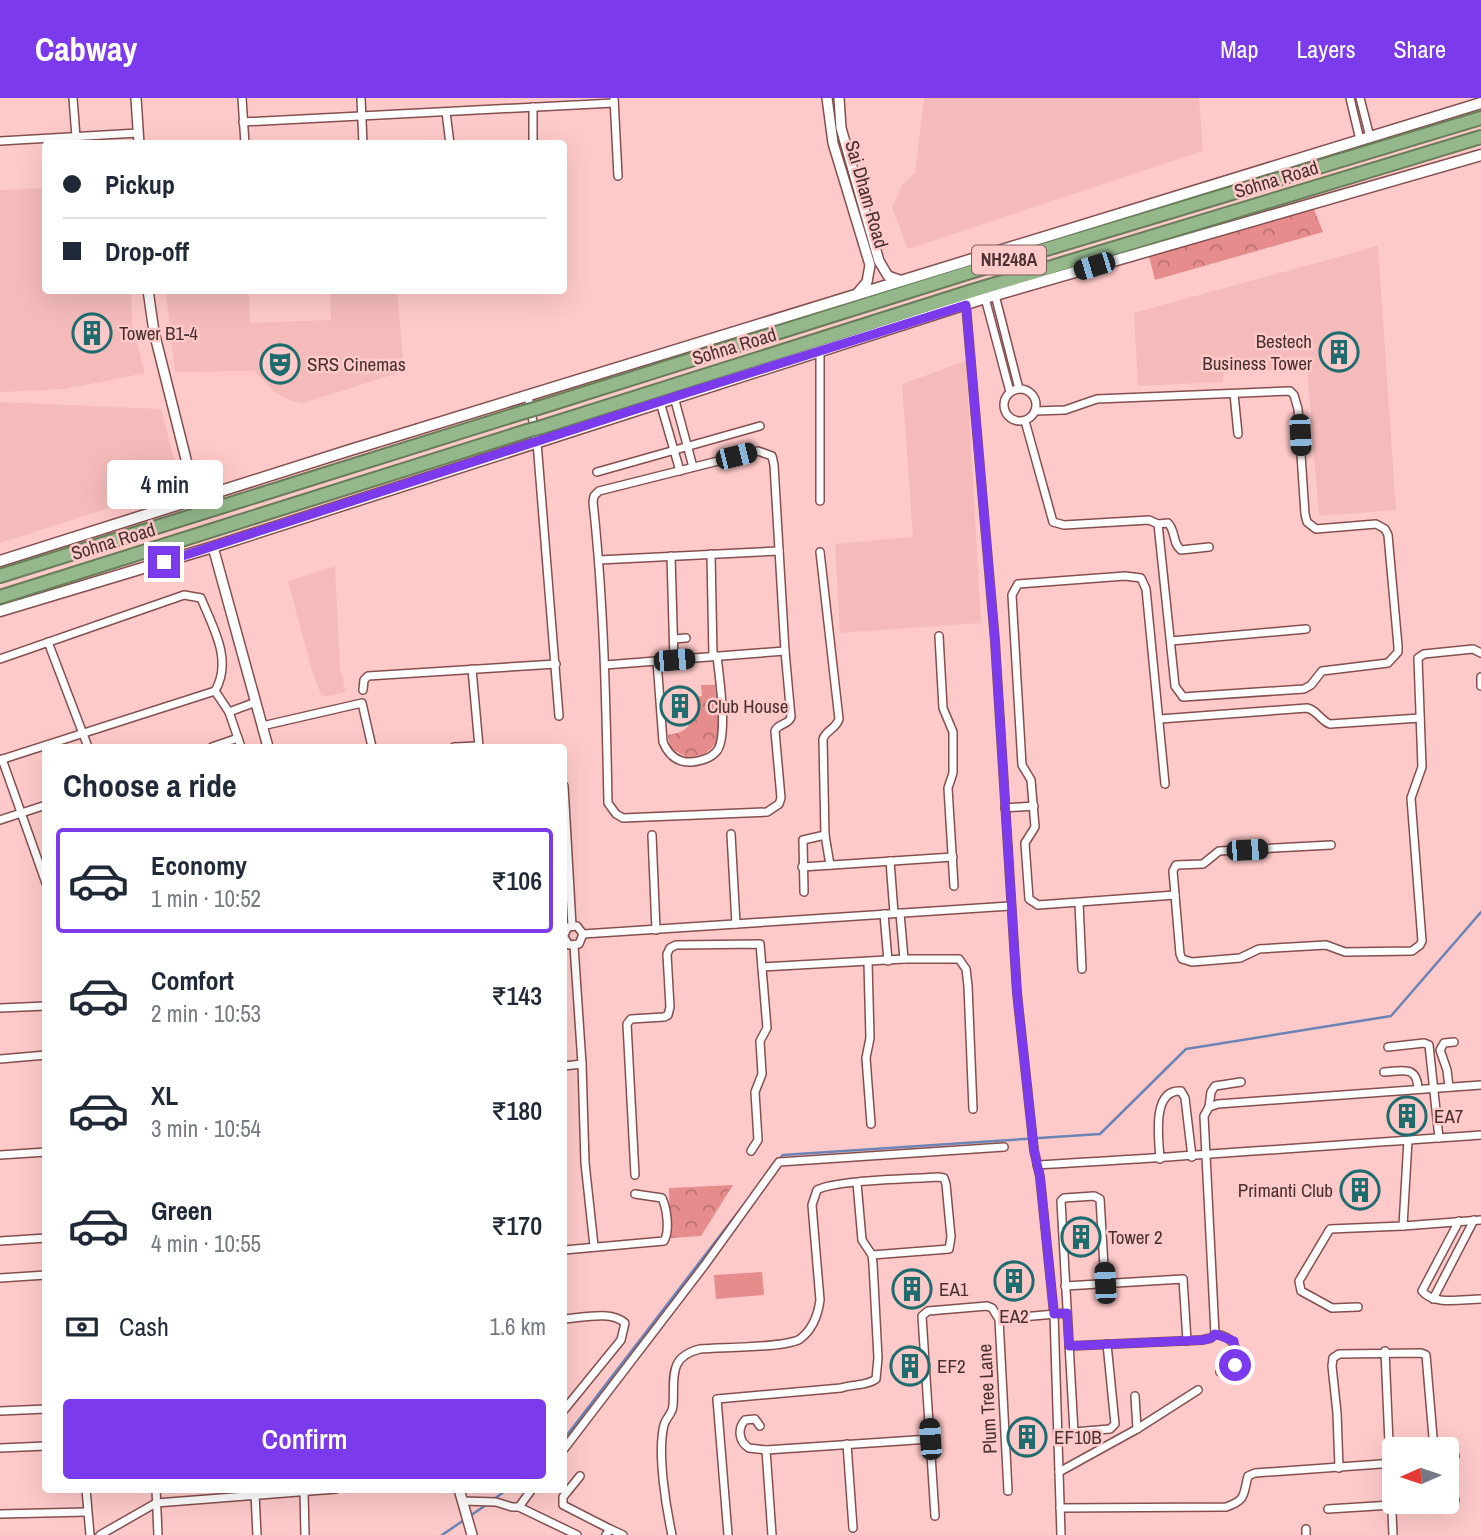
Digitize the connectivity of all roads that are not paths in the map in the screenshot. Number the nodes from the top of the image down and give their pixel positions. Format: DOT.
graph roads {
  1 [pos="73,98"];
  2 [pos="136,98"];
  3 [pos="242,98"];
  4 [pos="361,98"];
  5 [pos="827,98"];
  6 [pos="839,98"];
  7 [pos="1350,98"];
  8 [pos="1360,98"];
  9 [pos="614,101"];
  10 [pos="1481,103"];
  11 [pos="533,107"];
  12 [pos="446,112"];
  13 [pos="362,116"];
  14 [pos="1481,118"];
  15 [pos="243,122"];
  16 [pos="138,133"];
  17 [pos="76,137"];
  18 [pos="1481,137"];
  19 [pos="1365,139"];
  20 [pos="139,140"];
  21 [pos="245,140"];
  22 [pos="363,140"];
  23 [pos="450,140"];
  24 [pos="533,140"];
  25 [pos="0,141"];
  26 [pos="1481,155"];
  27 [pos="618,176"];
  28 [pos="861,194"];
  29 [pos="849,198"];
  30 [pos="902,281"];
  31 [pos="149,294"];
  32 [pos="856,295"];
  33 [pos="990,297"];
  34 [pos="966,305"];
  35 [pos="820,351"];
  36 [pos="1019,389"];
  37 [pos="1010,392"];
  38 [pos="1234,394"];
  39 [pos="528,396"];
  40 [pos="674,397"];
  41 [pos="660,402"];
  42 [pos="1035,411"];
  43 [pos="1025,421"];
  44 [pos="760,426"];
  45 [pos="1238,434"];
  46 [pos="537,442"];
  47 [pos="688,446"];
  48 [pos="675,449"];
  49 [pos="693,467"];
  50 [pos="680,471"];
  51 [pos="597,472"];
  52 [pos="196,499"];
  53 [pos="820,500"];
  54 [pos="1158,524"];
  55 [pos="213,547"];
  56 [pos="1209,547"];
  57 [pos="779,551"];
  58 [pos="820,552"];
  59 [pos="711,554"];
  60 [pos="671,556"];
  61 [pos="599,560"];
  62 [pos="0,561"];
  63 [pos="0,576"];
  64 [pos="0,597"];
  65 [pos="0,611"];
  66 [pos="1306,629"];
  67 [pos="939,636"];
  68 [pos="686,638"];
  69 [pos="674,639"];
  70 [pos="1171,641"];
  71 [pos="48,642"];
  72 [pos="785,651"];
  73 [pos="1481,653"];
  74 [pos="715,656"];
  75 [pos="0,659"];
  76 [pos="674,660"];
  77 [pos="657,661"];
  78 [pos="556,664"];
  79 [pos="605,665"];
  80 [pos="472,669"];
  81 [pos="1481,677"];
  82 [pos="1481,687"];
  83 [pos="363,690"];
  84 [pos="215,691"];
  85 [pos="256,702"];
  86 [pos="229,712"];
  87 [pos="559,716"];
  88 [pos="1420,718"];
  89 [pos="1160,719"];
  90 [pos="262,726"];
  91 [pos="83,733"];
  92 [pos="238,738"];
  93 [pos="48,744"];
  94 [pos="87,744"];
  95 [pos="221,744"];
  96 [pos="240,744"];
  97 [pos="267,744"];
  98 [pos="371,744"];
  99 [pos="479,744"];
  100 [pos="42,746"];
  101 [pos="1,759"];
  102 [pos="1165,784"];
  103 [pos="42,805"];
  104 [pos="1034,806"];
  105 [pos="1005,808"];
  106 [pos="21,812"];
  107 [pos="0,820"];
  108 [pos="731,834"];
  109 [pos="652,835"];
  110 [pos="825,835"];
  111 [pos="567,838"];
  112 [pos="1331,845"];
  113 [pos="953,857"];
  114 [pos="890,861"];
  115 [pos="830,865"];
  116 [pos="802,867"];
  117 [pos="42,872"];
  118 [pos="954,886"];
  119 [pos="804,892"];
  120 [pos="1175,895"];
  121 [pos="1079,903"];
  122 [pos="1010,905"];
  123 [pos="897,913"];
  124 [pos="884,914"];
  125 [pos="736,924"];
  126 [pos="572,926"];
  127 [pos="567,929"];
  128 [pos="656,930"];
  129 [pos="583,934"];
  130 [pos="567,941"];
  131 [pos="574,946"];
  132 [pos="904,959"];
  133 [pos="888,961"];
  134 [pos="868,963"];
  135 [pos="762,967"];
  136 [pos="1082,970"];
  137 [pos="42,1006"];
  138 [pos="0,1009"];
  139 [pos="1454,1042"];
  140 [pos="1388,1047"];
  141 [pos="42,1055"];
  142 [pos="0,1059"];
  143 [pos="582,1064"];
  144 [pos="567,1066"];
  145 [pos="1384,1072"];
  146 [pos="1241,1082"];
  147 [pos="1481,1085"];
  148 [pos="1449,1087"];
  149 [pos="1435,1088"];
  150 [pos="1418,1089"];
  151 [pos="1209,1107"];
  152 [pos="973,1110"];
  153 [pos="871,1124"];
  154 [pos="1481,1135"];
  155 [pos="1440,1138"];
  156 [pos="1408,1140"];
  157 [pos="1004,1147"];
  158 [pos="751,1151"];
  159 [pos="42,1152"];
  160 [pos="0,1155"];
  161 [pos="1205,1155"];
  162 [pos="1192,1157"];
  163 [pos="1160,1159"];
  164 [pos="1037,1165"];
  165 [pos="635,1175"];
  166 [pos="857,1183"];
  167 [pos="635,1194"];
  168 [pos="1478,1220"];
  169 [pos="1459,1221"];
  170 [pos="1403,1226"];
  171 [pos="1452,1233"];
  172 [pos="42,1238"];
  173 [pos="1464,1240"];
  174 [pos="0,1241"];
  175 [pos="594,1246"];
  176 [pos="567,1250"];
  177 [pos="872,1255"];
  178 [pos="1431,1273"];
  179 [pos="42,1275"];
  180 [pos="0,1278"];
  181 [pos="1444,1279"];
  182 [pos="1105,1283"];
  183 [pos="1065,1286"];
  184 [pos="1433,1299"];
  185 [pos="1481,1299"];
  186 [pos="1358,1307"];
  187 [pos="1067,1313"];
  188 [pos="1054,1314"];
  189 [pos="567,1319"];
  190 [pos="999,1319"];
  191 [pos="1215,1334"];
  192 [pos="1186,1341"];
  193 [pos="1107,1344"];
  194 [pos="1069,1346"];
  195 [pos="1385,1352"];
  196 [pos="1220,1372"];
  197 [pos="1198,1390"];
  198 [pos="1135,1396"];
  199 [pos="567,1406"];
  200 [pos="42,1409"];
  201 [pos="0,1411"];
  202 [pos="760,1426"];
  203 [pos="1137,1429"];
  204 [pos="1390,1437"];
  205 [pos="1433,1437"];
  206 [pos="930,1439"];
  207 [pos="567,1444"];
  208 [pos="847,1444"];
  209 [pos="42,1446"];
  210 [pos="0,1448"];
  211 [pos="766,1450"];
  212 [pos="1382,1465"];
  213 [pos="1339,1468"];
  214 [pos="1059,1472"];
  215 [pos="580,1476"];
  216 [pos="1008,1491"];
  217 [pos="567,1492"];
  218 [pos="86,1493"];
  219 [pos="156,1493"];
  220 [pos="271,1493"];
  221 [pos="303,1493"];
  222 [pos="460,1493"];
  223 [pos="529,1493"];
  224 [pos="566,1493"];
  225 [pos="255,1494"];
  226 [pos="463,1501"];
  227 [pos="156,1503"];
  228 [pos="1382,1506"];
  229 [pos="519,1507"];
  230 [pos="1060,1508"];
  231 [pos="1328,1509"];
  232 [pos="88,1512"];
  233 [pos="0,1514"];
  234 [pos="1392,1514"];
  235 [pos="935,1516"];
  236 [pos="853,1528"];
  237 [pos="608,1532"];
  238 [pos="90,1535"];
  239 [pos="100,1535"];
  240 [pos="158,1535"];
  241 [pos="257,1535"];
  242 [pos="305,1535"];
  243 [pos="472,1535"];
  244 [pos="577,1535"];
  245 [pos="623,1535"];
  246 [pos="672,1535"];
  247 [pos="728,1535"];
  248 [pos="772,1535"];
  249 [pos="1061,1535"];
  250 [pos="1393,1535"];
  1 -- 17 [label="street"];
  2 -- 16 [label="street"];
  3 -- 15 [label="street"];
  4 -- 13 [label="street"];
  5 -- 29 [label="street, Sai Dham Road"];
  6 -- 28 [label="street, Sai Dham Road"];
  7 -- 19 [label="street"];
  8 -- 19 [label="street"];
  9 -- 11 [label="street"];
  9 -- 27 [label="street"];
  10 -- 19 [label="main road"];
  11 -- 12 [label="street"];
  11 -- 24 [label="street"];
  12 -- 13 [label="street"];
  12 -- 23 [label="street"];
  13 -- 15 [label="street"];
  13 -- 22 [label="street"];
  14 -- 63 [label="highway, Sohna Road / NH248A, bridge"];
  15 -- 21 [label="street"];
  16 -- 17 [label="street"];
  16 -- 20 [label="street"];
  17 -- 25 [label="street"];
  18 -- 64 [label="highway, Sohna Road / NH248A, bridge"];
  19 -- 30 [label="main road"];
  26 -- 33 [label="main road"];
  28 -- 29 [label="street"];
  28 -- 30 [label="street, Sai Dham Road"];
  29 -- 32 [label="street, Sai Dham Road"];
  30 -- 32 [label="main road"];
  31 -- 52 [label="street"];
  32 -- 39 [label="main road"];
  33 -- 34 [label="main road"];
  33 -- 36 [label="street"];
  33 -- 37 [label="street"];
  34 -- 35 [label="main road"];
  34 -- 105 [label="street"];
  35 -- 40 [label="main road"];
  35 -- 53 [label="street"];
  36 -- 37 [label="street"];
  36 -- 42 [label="street"];
  37 -- 43 [label="street"];
  38 -- 42 [label="street"];
  38 -- 45 [label="street"];
  38 -- 70 [label="street"];
  39 -- 46 [label="street"];
  39 -- 52 [label="main road"];
  40 -- 41 [label="main road"];
  40 -- 47 [label="street"];
  41 -- 46 [label="main road"];
  41 -- 48 [label="street"];
  42 -- 43 [label="street"];
  43 -- 54 [label="street"];
  44 -- 47 [label="street"];
  46 -- 55 [label="main road"];
  46 -- 78 [label="street"];
  47 -- 48 [label="street"];
  47 -- 49 [label="street"];
  48 -- 50 [label="street"];
  48 -- 51 [label="street"];
  49 -- 50 [label="street"];
  49 -- 57 [label="street"];
  50 -- 61 [label="street"];
  52 -- 62 [label="main road"];
  54 -- 56 [label="street"];
  54 -- 70 [label="street"];
  55 -- 65 [label="main road"];
  55 -- 85 [label="street"];
  57 -- 59 [label="street"];
  57 -- 72 [label="street"];
  58 -- 110 [label="street"];
  59 -- 60 [label="street"];
  59 -- 74 [label="street"];
  60 -- 61 [label="street"];
  60 -- 69 [label="street"];
  61 -- 79 [label="street"];
  66 -- 70 [label="street"];
  67 -- 113 [label="street"];
  68 -- 69 [label="street"];
  69 -- 76 [label="street"];
  71 -- 75 [label="street"];
  71 -- 84 [label="street"];
  71 -- 91 [label="street"];
  72 -- 74 [label="street"];
  72 -- 79 [label="street"];
  73 -- 88 [label="street"];
  74 -- 76 [label="street"];
  74 -- 77 [label="street"];
  76 -- 77 [label="street"];
  77 -- 79 [label="street"];
  78 -- 80 [label="street"];
  78 -- 87 [label="street"];
  80 -- 83 [label="street"];
  80 -- 99 [label="street"];
  81 -- 82 [label="street"];
  84 -- 86 [label="street"];
  84 -- 91 [label="street"];
  85 -- 86 [label="street"];
  85 -- 90 [label="street"];
  86 -- 92 [label="street"];
  88 -- 89 [label="street"];
  88 -- 120 [label="street"];
  89 -- 102 [label="street"];
  89 -- 104 [label="street"];
  90 -- 97 [label="street"];
  90 -- 98 [label="street"];
  91 -- 93 [label="street"];
  91 -- 94 [label="street"];
  92 -- 95 [label="street"];
  92 -- 96 [label="street"];
  100 -- 101 [label="street"];
  101 -- 106 [label="street"];
  103 -- 106 [label="street"];
  104 -- 105 [label="street"];
  104 -- 121 [label="street"];
  105 -- 122 [label="street"];
  106 -- 107 [label="street"];
  106 -- 117 [label="street"];
  108 -- 125 [label="street"];
  109 -- 128 [label="street"];
  110 -- 115 [label="street"];
  110 -- 116 [label="street"];
  111 -- 126 [label="street"];
  112 -- 120 [label="street"];
  113 -- 114 [label="street"];
  113 -- 118 [label="street"];
  114 -- 115 [label="street"];
  114 -- 123 [label="street"];
  115 -- 116 [label="street"];
  116 -- 119 [label="street"];
  120 -- 121 [label="street"];
  121 -- 136 [label="street"];
  122 -- 123 [label="street"];
  122 -- 164 [label="street"];
  123 -- 124 [label="street"];
  123 -- 132 [label="street"];
  124 -- 125 [label="street"];
  124 -- 133 [label="street"];
  125 -- 128 [label="street"];
  126 -- 127 [label="street"];
  126 -- 129 [label="street"];
  128 -- 129 [label="street"];
  129 -- 131 [label="street"];
  130 -- 131 [label="street"];
  131 -- 143 [label="street"];
  132 -- 133 [label="street"];
  132 -- 152 [label="street"];
  133 -- 134 [label="street"];
  134 -- 135 [label="street"];
  134 -- 153 [label="street"];
  135 -- 158 [label="street"];
  135 -- 165 [label="street"];
  137 -- 138 [label="street"];
  139 -- 148 [label="street"];
  140 -- 149 [label="street"];
  141 -- 142 [label="street"];
  143 -- 144 [label="street"];
  143 -- 175 [label="street"];
  145 -- 150 [label="street"];
  146 -- 151 [label="street"];
  147 -- 148 [label="street"];
  148 -- 149 [label="street"];
  149 -- 150 [label="street"];
  149 -- 155 [label="street"];
  150 -- 151 [label="street"];
  151 -- 161 [label="street"];
  154 -- 155 [label="street"];
  155 -- 156 [label="street"];
  156 -- 161 [label="street"];
  156 -- 170 [label="street"];
  157 -- 207 [label="street"];
  159 -- 160 [label="street"];
  161 -- 162 [label="street"];
  161 -- 191 [label="street"];
  162 -- 163 [label="street"];
  162 -- 163 [label="street"];
  163 -- 164 [label="street"];
  164 -- 188 [label="street"];
  166 -- 177 [label="street"];
  166 -- 177 [label="street"];
  166 -- 246 [label="street"];
  167 -- 175 [label="street"];
  168 -- 169 [label="street"];
  168 -- 173 [label="street"];
  169 -- 170 [label="street"];
  169 -- 171 [label="street"];
  170 -- 186 [label="street"];
  171 -- 173 [label="street"];
  171 -- 178 [label="street"];
  172 -- 174 [label="street"];
  173 -- 181 [label="street"];
  175 -- 176 [label="street"];
  177 -- 247 [label="street"];
  178 -- 181 [label="street"];
  178 -- 184 [label="street"];
  179 -- 180 [label="street"];
  181 -- 184 [label="street"];
  182 -- 183 [label="street"];
  182 -- 183 [label="street"];
  182 -- 192 [label="street"];
  183 -- 187 [label="street"];
  184 -- 185 [label="street"];
  187 -- 188 [label="street, Plum Tree Lane"];
  187 -- 194 [label="street"];
  188 -- 190 [label="street, Plum Tree Lane"];
  188 -- 214 [label="street"];
  189 -- 199 [label="street"];
  190 -- 206 [label="street"];
  190 -- 216 [label="street, Plum Tree Lane"];
  191 -- 192 [label="street"];
  191 -- 196 [label="street"];
  192 -- 193 [label="street"];
  193 -- 194 [label="street"];
  193 -- 194 [label="street"];
  195 -- 204 [label="street"];
  195 -- 205 [label="street"];
  195 -- 213 [label="street"];
  197 -- 203 [label="street"];
  198 -- 203 [label="street"];
  200 -- 201 [label="street"];
  202 -- 211 [label="street"];
  203 -- 214 [label="street"];
  206 -- 208 [label="street"];
  206 -- 235 [label="street"];
  208 -- 211 [label="street"];
  208 -- 236 [label="street"];
  209 -- 210 [label="street"];
  211 -- 248 [label="street"];
  212 -- 213 [label="street"];
  213 -- 230 [label="street"];
  214 -- 230 [label="street"];
  215 -- 217 [label="street"];
  218 -- 232 [label="street"];
  219 -- 227 [label="street"];
  220 -- 225 [label="street"];
  221 -- 242 [label="street"];
  222 -- 226 [label="street"];
  223 -- 229 [label="street"];
  224 -- 237 [label="street"];
  225 -- 227 [label="street"];
  225 -- 241 [label="street"];
  226 -- 229 [label="street"];
  226 -- 243 [label="street"];
  227 -- 239 [label="street"];
  227 -- 240 [label="street"];
  228 -- 231 [label="street"];
  229 -- 244 [label="street"];
  230 -- 249 [label="street"];
  232 -- 233 [label="street"];
  232 -- 238 [label="street"];
  234 -- 250 [label="street"];
  237 -- 245 [label="street"];
}
